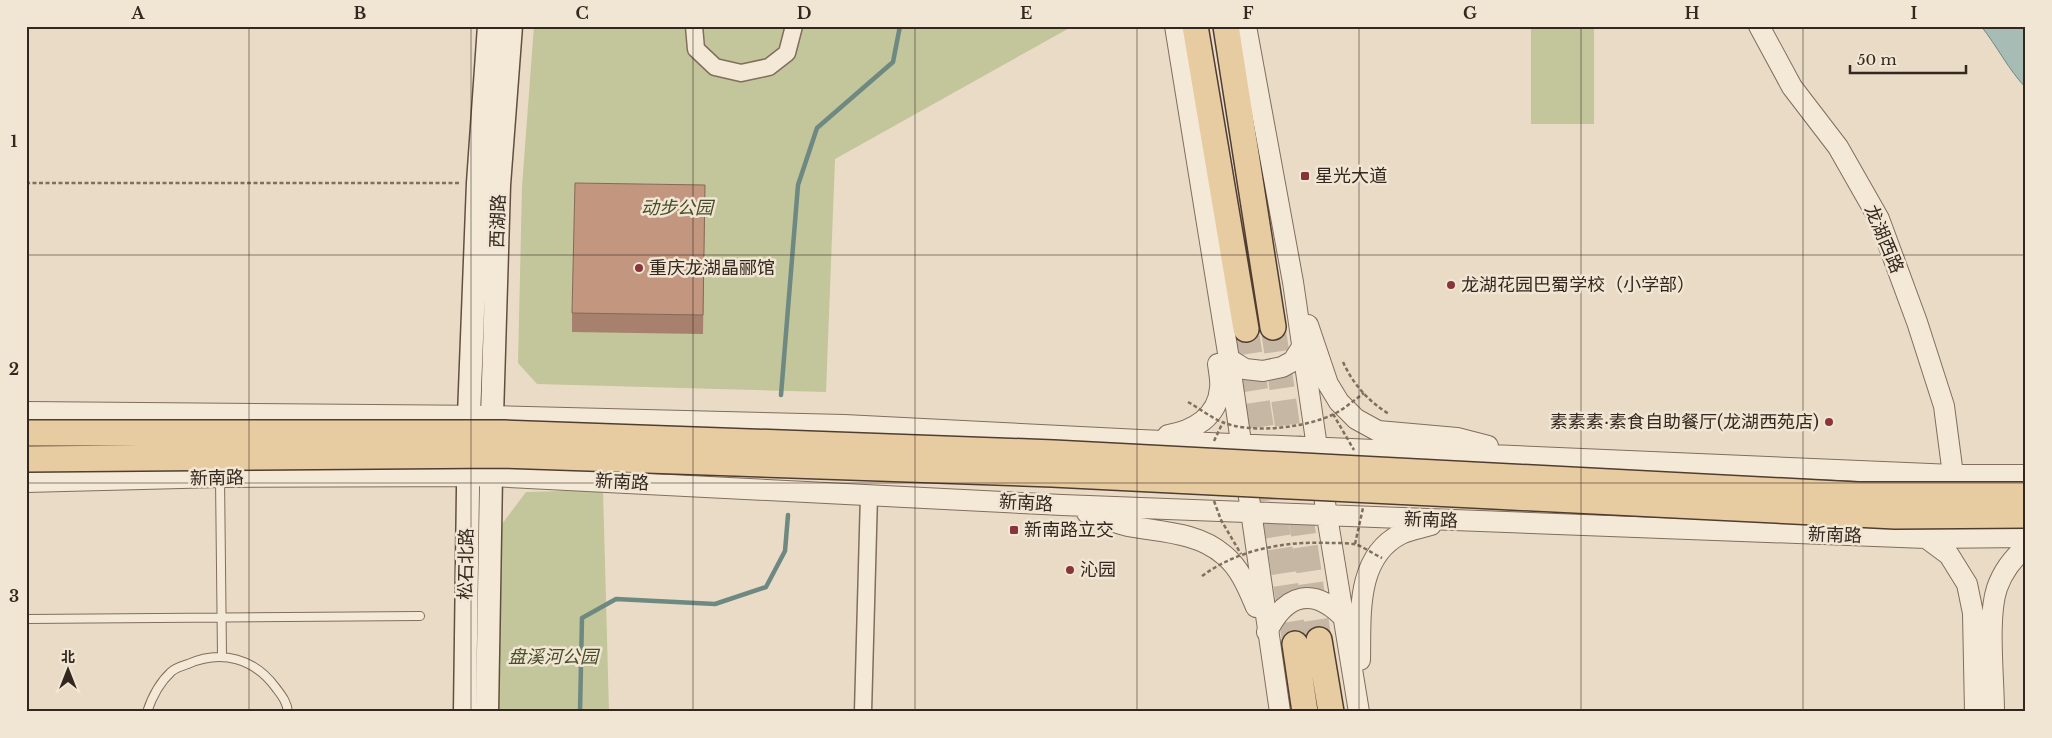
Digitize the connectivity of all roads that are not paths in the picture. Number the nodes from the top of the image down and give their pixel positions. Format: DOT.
graph roads {
  1 [pos="490,26"];
  2 [pos="511,26"];
  3 [pos="694,26"];
  4 [pos="794,26"];
  5 [pos="1175,26"];
  6 [pos="1195,26"];
  7 [pos="1226,26"];
  8 [pos="1246,26"];
  9 [pos="1759,26"];
  10 [pos="1216,280"];
  11 [pos="1293,282"];
  12 [pos="1273,327"];
  13 [pos="1246,329"];
  14 [pos="1302,347"];
  15 [pos="1229,359"];
  16 [pos="26,412"];
  17 [pos="469,416"];
  18 [pos="492,416"];
  19 [pos="26,433"];
  20 [pos="1140,440"];
  21 [pos="1241,444"];
  22 [pos="1317,446"];
  23 [pos="1529,456"];
  24 [pos="26,459"];
  25 [pos="1953,475"];
  26 [pos="2026,475"];
  27 [pos="467,476"];
  28 [pos="491,476"];
  29 [pos="220,477"];
  30 [pos="26,482"];
  31 [pos="869,495"];
  32 [pos="2026,495"];
  33 [pos="1062,505"];
  34 [pos="1250,512"];
  35 [pos="2026,515"];
  36 [pos="1327,516"];
  37 [pos="1449,520"];
  38 [pos="2026,537"];
  39 [pos="1926,538"];
  40 [pos="2026,547"];
  41 [pos="420,616"];
  42 [pos="221,617"];
  43 [pos="26,619"];
  44 [pos="1345,619"];
  45 [pos="1267,632"];
  46 [pos="222,656"];
  47 [pos="147,712"];
  48 [pos="288,712"];
  49 [pos="465,712"];
  50 [pos="487,712"];
  51 [pos="863,712"];
  52 [pos="1280,712"];
  53 [pos="1305,712"];
  54 [pos="1330,712"];
  55 [pos="1359,712"];
  56 [pos="1975,712"];
  57 [pos="1994,712"];
  1 -- 17 [label="main road, 西湖路"];
  2 -- 18 [label="main road, 西湖路"];
  3 -- 4 [label="street"];
  5 -- 10 [label="street"];
  6 -- 13 [label="main road"];
  7 -- 12 [label="main road"];
  8 -- 11 [label="street"];
  9 -- 25 [label="street, 龙湖西路"];
  10 -- 15 [label="street"];
  10 -- 20 [label="street"];
  11 -- 14 [label="street"];
  11 -- 23 [label="street"];
  14 -- 15 [label="street"];
  14 -- 22 [label="street"];
  15 -- 21 [label="street"];
  16 -- 17 [label="street"];
  17 -- 18 [label="street"];
  17 -- 27 [label="main road, 松石北路"];
  18 -- 20 [label="street"];
  18 -- 28 [label="main road, 松石北路"];
  19 -- 32 [label="main road, bridge"];
  20 -- 21 [label="street"];
  21 -- 22 [label="street"];
  21 -- 34 [label="street"];
  22 -- 23 [label="street"];
  22 -- 36 [label="street"];
  23 -- 25 [label="street"];
  24 -- 35 [label="main road, 新南路, bridge"];
  25 -- 26 [label="street"];
  27 -- 28 [label="street, 新南路"];
  27 -- 29 [label="street, 新南路"];
  27 -- 49 [label="main road, 松石北路"];
  28 -- 31 [label="street, 新南路"];
  28 -- 50 [label="main road, 松石北路"];
  29 -- 30 [label="street, 新南路"];
  29 -- 42 [label="lane"];
  31 -- 33 [label="street, 新南路"];
  31 -- 51 [label="street"];
  33 -- 34 [label="street, 新南路"];
  33 -- 45 [label="street"];
  34 -- 36 [label="street, 新南路"];
  34 -- 45 [label="street"];
  36 -- 37 [label="street, 新南路"];
  36 -- 44 [label="street"];
  37 -- 39 [label="street, 新南路"];
  37 -- 55 [label="street"];
  38 -- 39 [label="street, 新南路"];
  39 -- 56 [label="street"];
  40 -- 57 [label="street"];
  41 -- 42 [label="lane"];
  42 -- 43 [label="lane"];
  42 -- 46 [label="lane"];
  44 -- 45 [label="street"];
  44 -- 55 [label="street"];
  45 -- 52 [label="street"];
  46 -- 47 [label="lane"];
  46 -- 48 [label="lane"];
  53 -- 54 [label="main road"];
}
